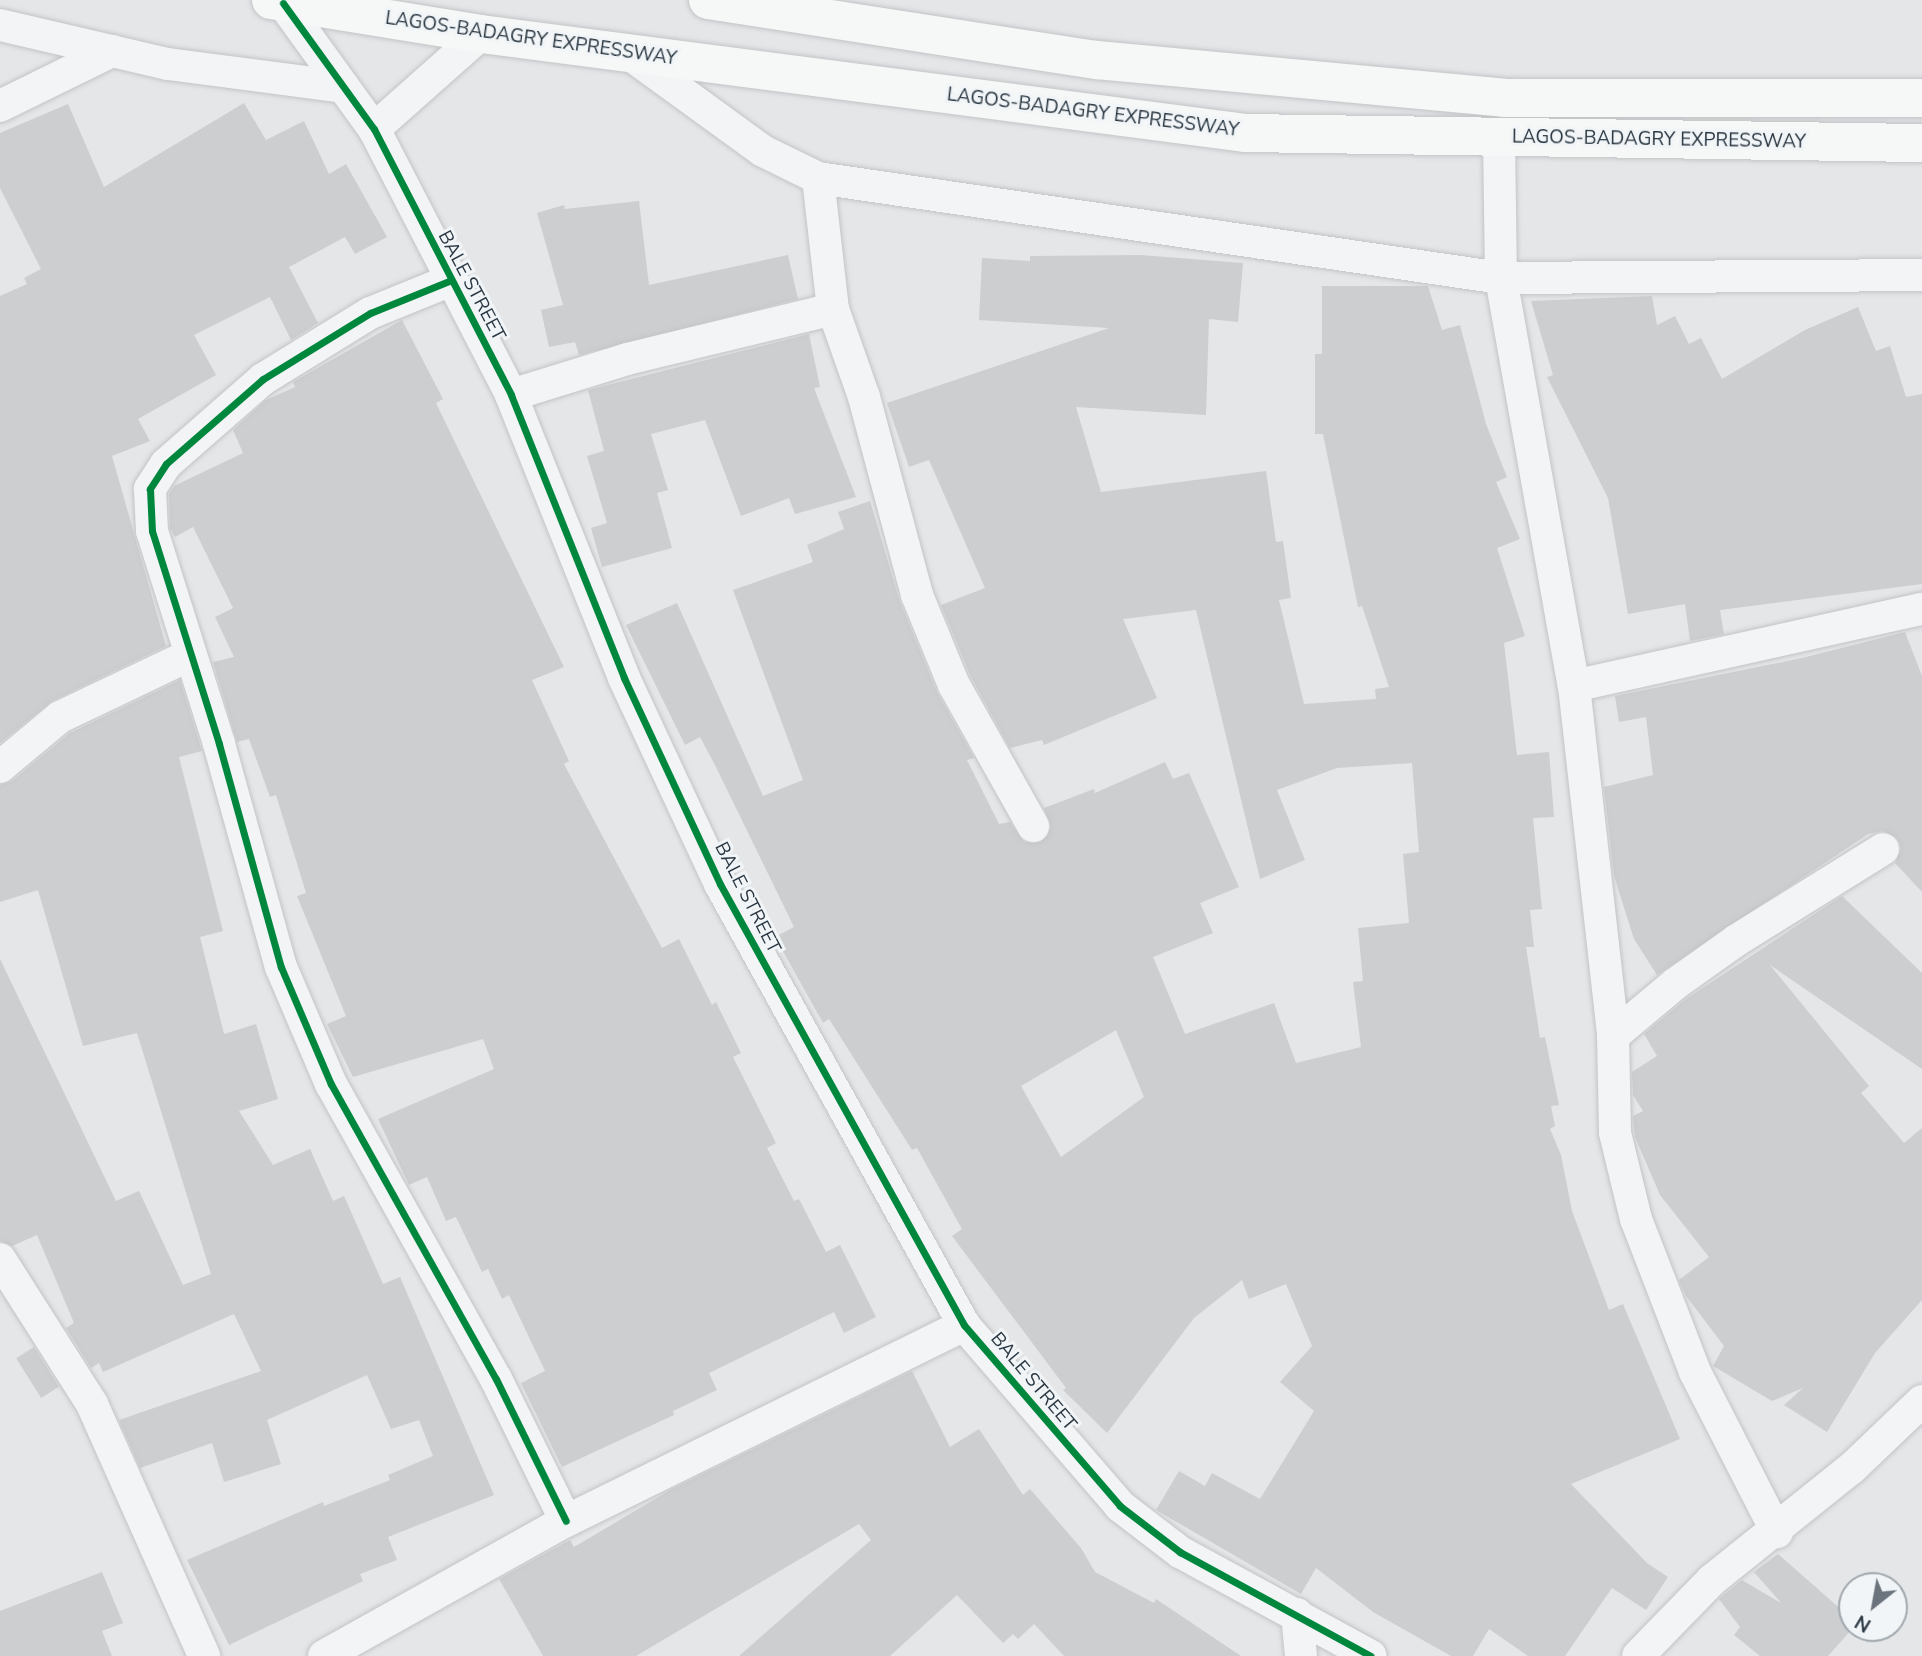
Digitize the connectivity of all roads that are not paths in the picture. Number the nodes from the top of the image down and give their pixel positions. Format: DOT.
graph roads {
  1 [pos="708,0"];
  2 [pos="277,2"];
  3 [pos="0,25"];
  4 [pos="481,34"];
  5 [pos="112,51"];
  6 [pos="628,53"];
  7 [pos="344,87"];
  8 [pos="1922,98"];
  9 [pos="0,106"];
  10 [pos="374,129"];
  11 [pos="1499,137"];
  12 [pos="1922,143"];
  13 [pos="818,178"];
  14 [pos="1922,275"];
  15 [pos="1501,278"];
  16 [pos="449,281"];
  17 [pos="833,309"];
  18 [pos="511,395"];
  19 [pos="1922,609"];
  20 [pos="188,656"];
  21 [pos="1574,686"];
  22 [pos="0,767"];
  23 [pos="1033,826"];
  24 [pos="1883,849"];
  25 [pos="1613,1036"];
  26 [pos="0,1259"];
  27 [pos="964,1325"];
  28 [pos="1922,1401"];
  29 [pos="566,1521"];
  30 [pos="1777,1532"];
  31 [pos="1297,1614"];
  32 [pos="204,1656"];
  33 [pos="324,1656"];
  34 [pos="1301,1656"];
  35 [pos="1371,1656"];
  36 [pos="1637,1656"];
  1 -- 8 [label="main road, LAGOS-BADAGRY EXPRESSWAY"];
  2 -- 4 [label="main road, LAGOS-BADAGRY EXPRESSWAY"];
  2 -- 7 [label="street, BALE STREET"];
  3 -- 5 [label="street"];
  4 -- 6 [label="main road, LAGOS-BADAGRY EXPRESSWAY"];
  4 -- 10 [label="street"];
  5 -- 7 [label="street"];
  5 -- 9 [label="street"];
  6 -- 11 [label="main road, LAGOS-BADAGRY EXPRESSWAY"];
  6 -- 13 [label="street"];
  7 -- 10 [label="street, BALE STREET"];
  10 -- 16 [label="street, BALE STREET"];
  11 -- 12 [label="main road, LAGOS-BADAGRY EXPRESSWAY"];
  11 -- 15 [label="street"];
  13 -- 15 [label="street"];
  13 -- 17 [label="street"];
  14 -- 15 [label="street"];
  15 -- 21 [label="street"];
  16 -- 18 [label="street, BALE STREET"];
  16 -- 20 [label="street"];
  17 -- 18 [label="street"];
  17 -- 23 [label="street"];
  18 -- 27 [label="street, BALE STREET"];
  19 -- 21 [label="street"];
  20 -- 22 [label="street"];
  20 -- 29 [label="street"];
  21 -- 25 [label="street"];
  24 -- 25 [label="street"];
  25 -- 30 [label="street"];
  26 -- 32 [label="street"];
  27 -- 29 [label="street"];
  27 -- 31 [label="street, BALE STREET"];
  28 -- 30 [label="street"];
  29 -- 33 [label="street"];
  30 -- 36 [label="street"];
  31 -- 34 [label="street"];
  31 -- 35 [label="street, BALE STREET"];
}
